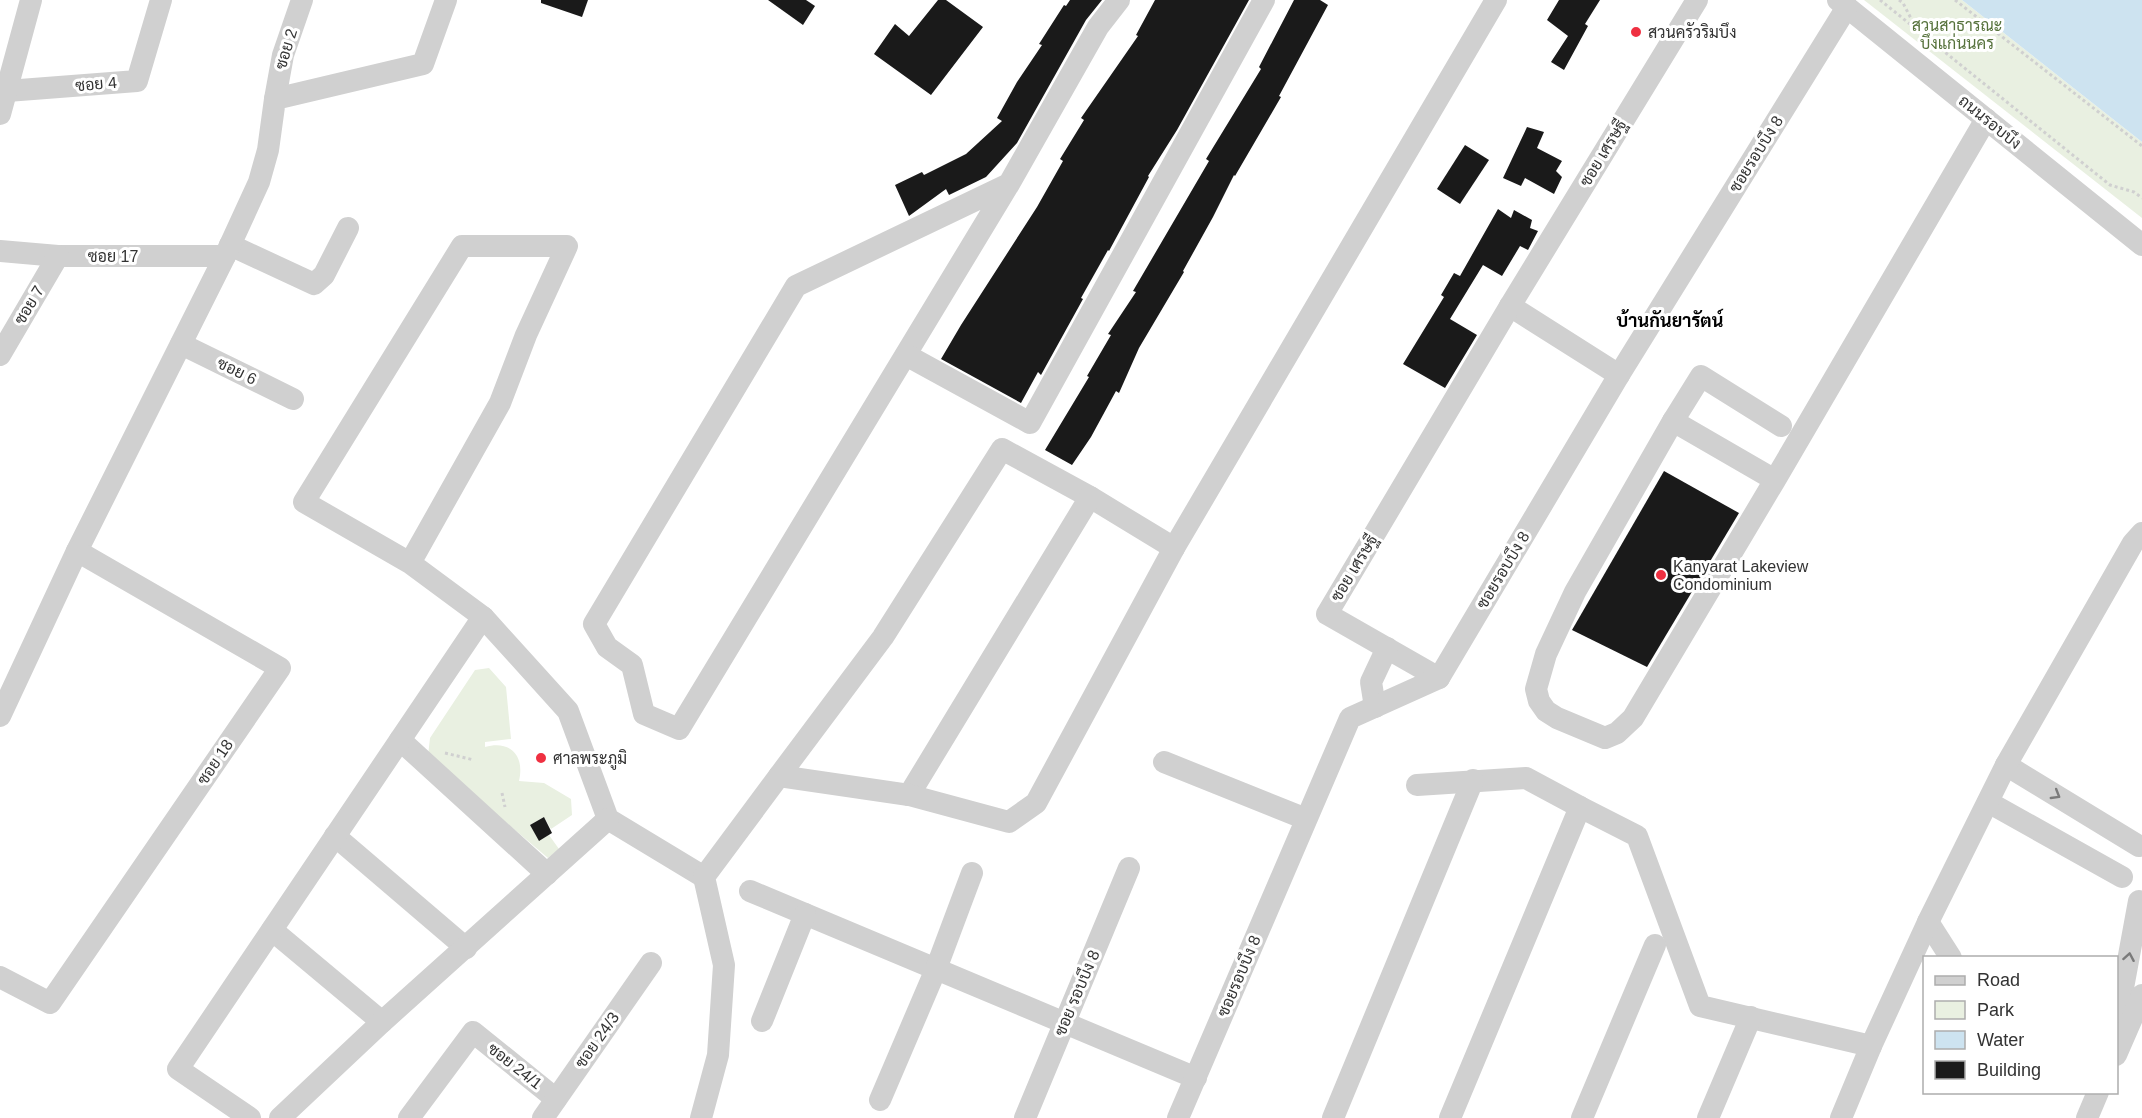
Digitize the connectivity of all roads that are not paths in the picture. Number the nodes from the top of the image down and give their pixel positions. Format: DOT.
graph roads {
  1 [pos="31,0"];
  2 [pos="161,0"];
  3 [pos="302,0"];
  4 [pos="446,0"];
  5 [pos="1119,0"];
  6 [pos="1264,0"];
  7 [pos="1496,0"];
  8 [pos="1697,0"];
  9 [pos="1842,4"];
  10 [pos="7,92"];
  11 [pos="275,99"];
  12 [pos="0,114"];
  13 [pos="1986,119"];
  14 [pos="1009,184"];
  15 [pos="348,228"];
  16 [pos="2142,245"];
  17 [pos="0,251"];
  18 [pos="228,251"];
  19 [pos="58,256"];
  20 [pos="1510,306"];
  21 [pos="181,344"];
  22 [pos="0,355"];
  23 [pos="906,355"];
  24 [pos="1618,375"];
  25 [pos="293,399"];
  26 [pos="1673,421"];
  27 [pos="1780,426"];
  28 [pos="1775,480"];
  29 [pos="1090,497"];
  30 [pos="2142,533"];
  31 [pos="1174,548"];
  32 [pos="77,551"];
  33 [pos="410,563"];
  34 [pos="483,617"];
  35 [pos="1387,648"];
  36 [pos="1439,678"];
  37 [pos="1375,706"];
  38 [pos="0,716"];
  39 [pos="400,740"];
  40 [pos="1164,762"];
  41 [pos="2006,765"];
  42 [pos="779,776"];
  43 [pos="1473,780"];
  44 [pos="1417,785"];
  45 [pos="909,795"];
  46 [pos="1988,802"];
  47 [pos="1580,807"];
  48 [pos="608,819"];
  49 [pos="1306,819"];
  50 [pos="335,836"];
  51 [pos="2140,846"];
  52 [pos="1130,868"];
  53 [pos="547,873"];
  54 [pos="972,873"];
  55 [pos="704,877"];
  56 [pos="2122,877"];
  57 [pos="750,891"];
  58 [pos="2141,901"];
  59 [pos="805,914"];
  60 [pos="1928,922"];
  61 [pos="272,930"];
  62 [pos="1654,945"];
  63 [pos="466,948"];
  64 [pos="1950,956"];
  65 [pos="651,963"];
  66 [pos="936,969"];
  67 [pos="0,977"];
  68 [pos="2136,992"];
  69 [pos="2118,1010"];
  70 [pos="1751,1017"];
  71 [pos="762,1021"];
  72 [pos="382,1022"];
  73 [pos="1065,1023"];
  74 [pos="1871,1046"];
  75 [pos="2118,1049"];
  76 [pos="1196,1078"];
  77 [pos="2097,1094"];
  78 [pos="556,1099"];
  79 [pos="880,1100"];
  80 [pos="250,1118"];
  81 [pos="280,1118"];
  82 [pos="409,1118"];
  83 [pos="543,1118"];
  84 [pos="701,1118"];
  85 [pos="1024,1118"];
  86 [pos="1178,1118"];
  87 [pos="1333,1118"];
  88 [pos="1450,1118"];
  89 [pos="1582,1118"];
  90 [pos="1708,1118"];
  91 [pos="1841,1118"];
  92 [pos="2087,1118"];
  1 -- 10 [label="street"];
  2 -- 10 [label="street, ซอย 4"];
  3 -- 11 [label="street, ซอย 2"];
  4 -- 11 [label="street"];
  5 -- 14 [label="street"];
  6 -- 23 [label="street"];
  7 -- 31 [label="street"];
  8 -- 20 [label="street, ซอย เศรษฐี"];
  9 -- 13 [label="street, ถนนรอบบึง"];
  9 -- 24 [label="street, ซอยรอบบึง 8"];
  10 -- 12 [label="street"];
  11 -- 18 [label="street, ซอย 2"];
  13 -- 16 [label="street, ถนนรอบบึง"];
  13 -- 28 [label="street"];
  14 -- 23 [label="street"];
  14 -- 23 [label="street"];
  15 -- 18 [label="street"];
  17 -- 19 [label="street, ซอย 17"];
  18 -- 19 [label="street, ซอย 17"];
  18 -- 21 [label="street, ซอย 2"];
  19 -- 22 [label="street, ซอย 7"];
  20 -- 24 [label="street"];
  20 -- 35 [label="street, ซอย เศรษฐี"];
  21 -- 25 [label="street, ซอย 6"];
  21 -- 32 [label="street, ซอย 2"];
  24 -- 36 [label="street, ซอยรอบบึง 8"];
  26 -- 27 [label="street"];
  26 -- 28 [label="street"];
  26 -- 28 [label="street"];
  29 -- 31 [label="street"];
  29 -- 42 [label="street"];
  29 -- 45 [label="street"];
  30 -- 41 [label="street"];
  31 -- 45 [label="street"];
  32 -- 38 [label="street, ซอย 2"];
  32 -- 67 [label="street, ซอย 18"];
  33 -- 33 [label="street"];
  33 -- 34 [label="street"];
  34 -- 39 [label="street"];
  34 -- 48 [label="street"];
  35 -- 36 [label="street"];
  35 -- 37 [label="street"];
  36 -- 37 [label="street, ซอยรอบบึง 8"];
  37 -- 49 [label="street, ซอยรอบบึง 8"];
  39 -- 50 [label="street"];
  39 -- 53 [label="street"];
  40 -- 49 [label="street"];
  41 -- 46 [label="street"];
  41 -- 51 [label="street, one-way"];
  42 -- 45 [label="street"];
  42 -- 55 [label="street"];
  43 -- 44 [label="street"];
  43 -- 47 [label="street"];
  43 -- 87 [label="street"];
  46 -- 56 [label="street"];
  46 -- 60 [label="street"];
  47 -- 70 [label="street"];
  47 -- 88 [label="street"];
  48 -- 53 [label="street"];
  48 -- 55 [label="street"];
  49 -- 76 [label="street, ซอยรอบบึง 8"];
  50 -- 61 [label="street"];
  50 -- 63 [label="street"];
  51 -- 56 [label="street"];
  52 -- 73 [label="street, ซอย รอบบึง 8"];
  53 -- 63 [label="street"];
  54 -- 66 [label="street"];
  55 -- 84 [label="street"];
  56 -- 58 [label="street"];
  57 -- 59 [label="street"];
  68 -- 58 [label="street, one-way"];
  59 -- 66 [label="street"];
  59 -- 71 [label="street"];
  60 -- 64 [label="street"];
  60 -- 74 [label="street"];
  61 -- 72 [label="street"];
  61 -- 80 [label="street"];
  62 -- 89 [label="street"];
  63 -- 72 [label="street"];
  65 -- 78 [label="street, ซอย 24/3"];
  66 -- 73 [label="street"];
  66 -- 79 [label="street"];
  68 -- 69 [label="street"];
  68 -- 75 [label="street"];
  70 -- 74 [label="street"];
  70 -- 90 [label="street"];
  72 -- 81 [label="street"];
  73 -- 76 [label="street"];
  73 -- 85 [label="street, ซอย รอบบึง 8"];
  74 -- 91 [label="street"];
  76 -- 86 [label="street, ซอยรอบบึง 8"];
  77 -- 92 [label="street"];
  78 -- 82 [label="street, ซอย 24/1"];
  78 -- 83 [label="street, ซอย 24/3"];
}
